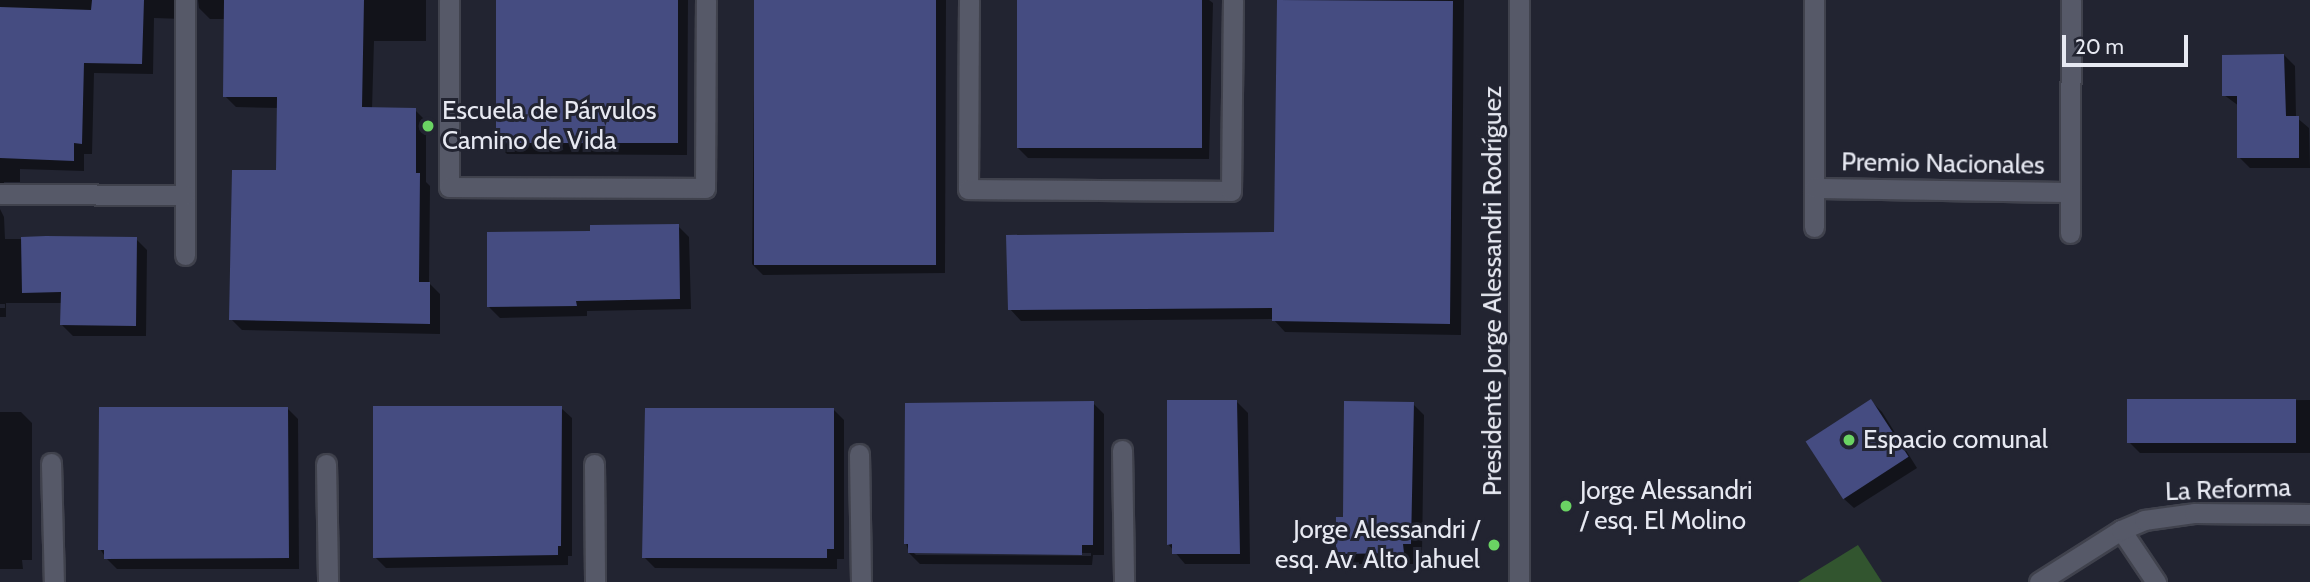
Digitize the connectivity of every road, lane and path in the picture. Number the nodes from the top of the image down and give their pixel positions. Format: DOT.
graph roads {
  1 [pos="185,0"];
  2 [pos="449,0"];
  3 [pos="706,0"];
  4 [pos="970,0"];
  5 [pos="1233,0"];
  6 [pos="1519,0"];
  7 [pos="1814,0"];
  8 [pos="2071,0"];
  9 [pos="1814,188"];
  10 [pos="2070,192"];
  11 [pos="0,194"];
  12 [pos="184,195"];
  13 [pos="1814,227"];
  14 [pos="2070,233"];
  15 [pos="185,255"];
  16 [pos="1122,450"];
  17 [pos="859,454"];
  18 [pos="51,463"];
  19 [pos="326,464"];
  20 [pos="594,464"];
  21 [pos="2310,514"];
  22 [pos="2121,530"];
  23 [pos="54,582"];
  24 [pos="328,582"];
  25 [pos="595,582"];
  26 [pos="861,582"];
  27 [pos="1124,582"];
  28 [pos="1519,582"];
  29 [pos="2039,582"];
  30 [pos="2156,582"];
  1 -- 12 [label="street"];
  2 -- 3 [label="street"];
  4 -- 5 [label="street"];
  6 -- 28 [label="street, Presidente Jorge Alessandri Rodríguez"];
  7 -- 9 [label="street, Premio Nacionales"];
  8 -- 10 [label="street"];
  9 -- 10 [label="street, Premio Nacionales"];
  9 -- 13 [label="street, Premio Nacionales"];
  10 -- 14 [label="street"];
  11 -- 12 [label="street"];
  12 -- 15 [label="street"];
  16 -- 27 [label="street"];
  17 -- 26 [label="street"];
  18 -- 23 [label="street"];
  19 -- 24 [label="street"];
  20 -- 25 [label="street"];
  21 -- 22 [label="street, La Reforma"];
  22 -- 29 [label="street, La Reforma"];
  22 -- 30 [label="street"];
}
